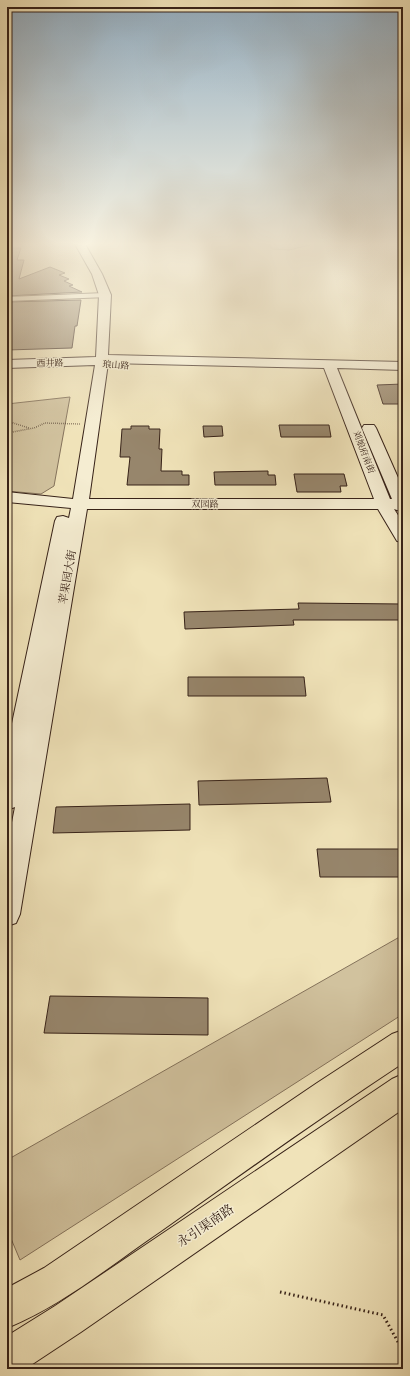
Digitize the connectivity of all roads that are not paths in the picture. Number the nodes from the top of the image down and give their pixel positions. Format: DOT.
graph roads {
  1 [pos="101,308"];
  2 [pos="99,362"];
  3 [pos="7,364"];
  4 [pos="403,366"];
  5 [pos="336,368"];
  6 [pos="403,371"];
  7 [pos="7,497"];
  8 [pos="74,503"];
  9 [pos="384,505"];
  10 [pos="403,505"];
  11 [pos="403,537"];
  12 [pos="9,778"];
  13 [pos="7,800"];
  14 [pos="7,914"];
  15 [pos="403,1045"];
  16 [pos="403,1090"];
  17 [pos="7,1309"];
  18 [pos="7,1358"];
  1 -- 2 [label="main road, 苹果园大街"];
  2 -- 3 [label="main road, 西井路"];
  2 -- 5 [label="main road, 琅山路"];
  2 -- 8 [label="main road, 苹果园大街"];
  2 -- 8 [label="main road, 苹果园大街"];
  4 -- 5 [label="main road, 琅山路"];
  5 -- 6 [label="main road, 琅山路"];
  5 -- 9 [label="main road, 刘娘府南街"];
  5 -- 10 [label="main road, 刘娘府南街"];
  7 -- 8 [label="main road, 双园路"];
  8 -- 9 [label="main road, 双园路"];
  8 -- 12 [label="main road, 苹果园大街"];
  8 -- 14 [label="main road, 苹果园大街"];
  9 -- 10 [label="main road, 双园路"];
  9 -- 11 [label="main road, 刘娘府南街"];
  12 -- 13 [label="main road, 苹果园大街"];
  15 -- 17 [label="main road"];
  16 -- 18 [label="main road, 永引渠南路"];
}
